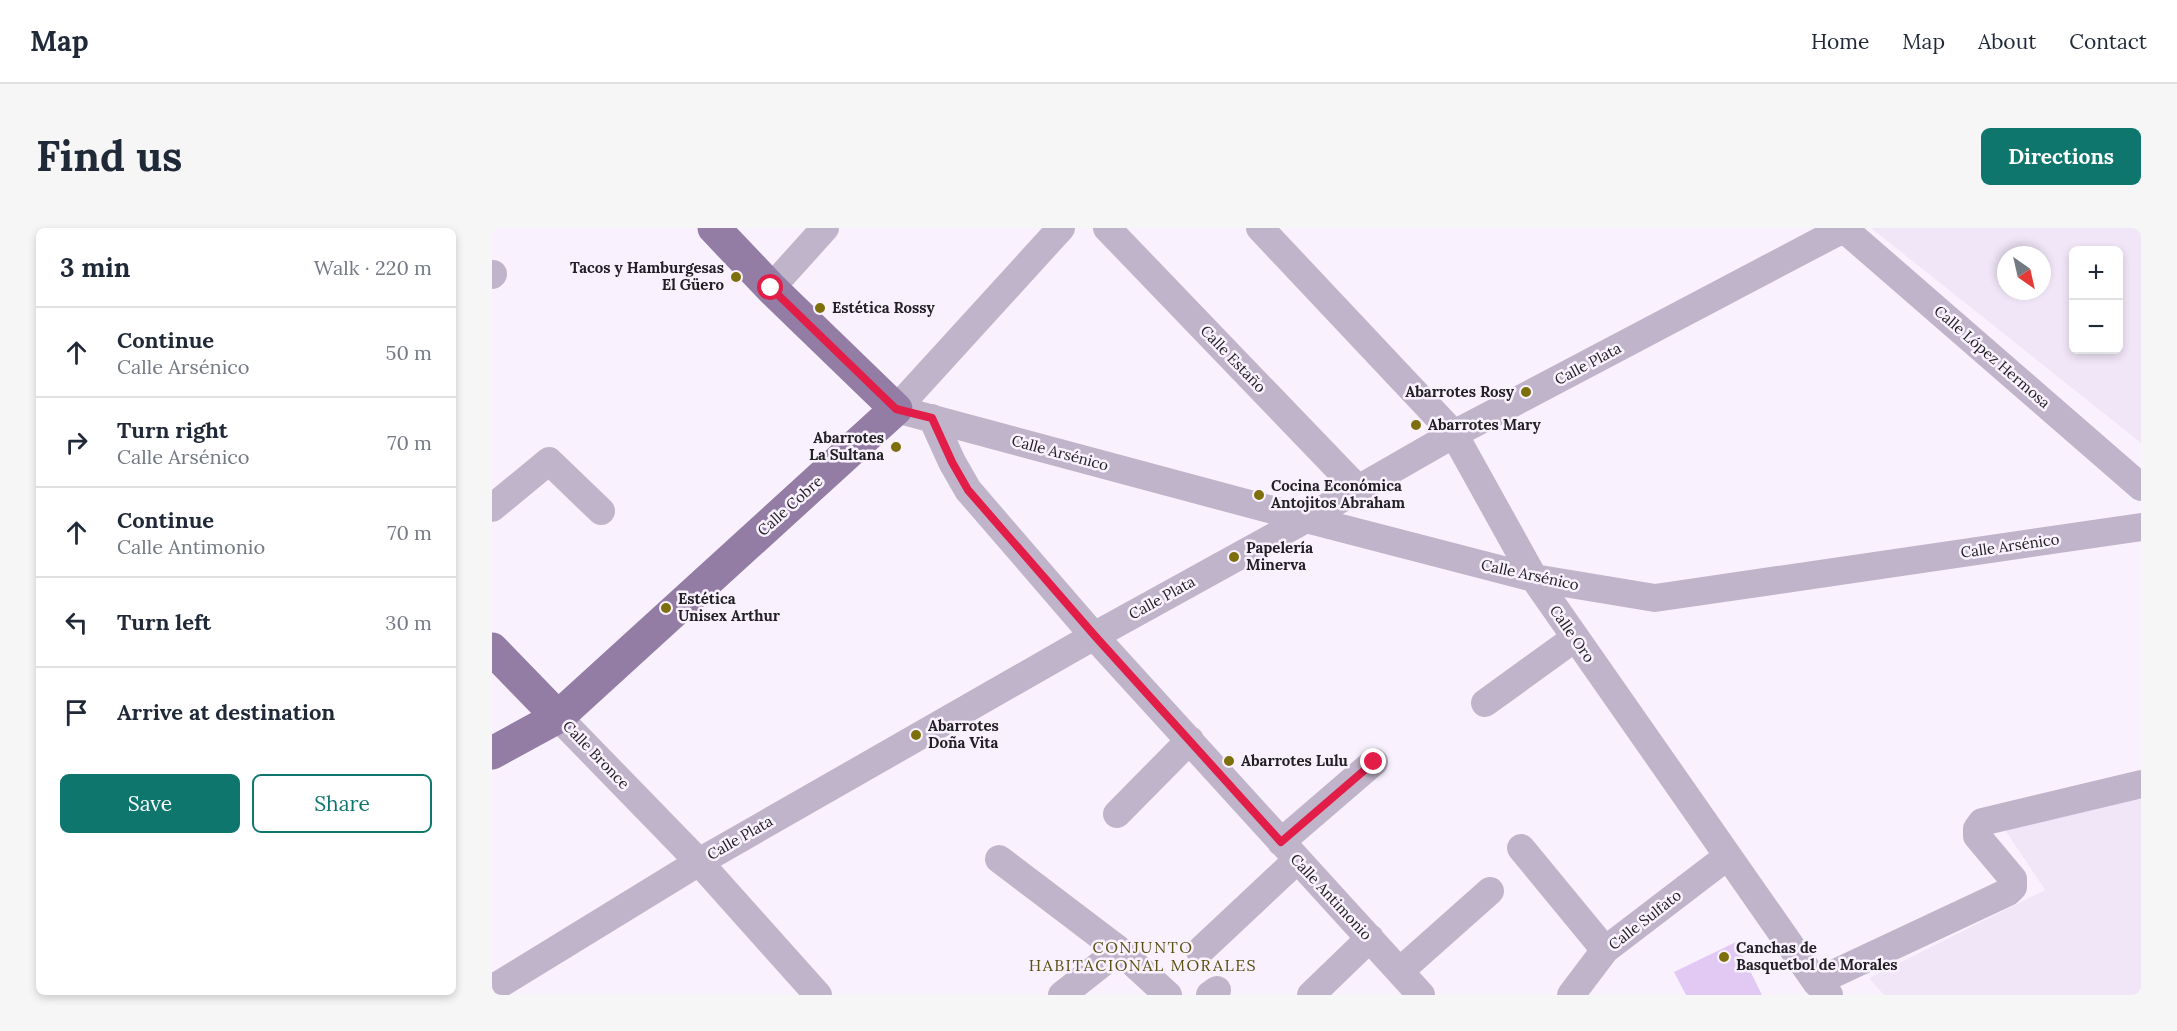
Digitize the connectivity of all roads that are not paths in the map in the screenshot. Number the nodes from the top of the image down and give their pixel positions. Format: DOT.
graph roads {
  1 [pos="714,228"];
  2 [pos="825,228"];
  3 [pos="1061,228"];
  4 [pos="1107,228"];
  5 [pos="1260,228"];
  6 [pos="1844,228"];
  7 [pos="771,288"];
  8 [pos="896,409"];
  9 [pos="932,418"];
  10 [pos="1454,434"];
  11 [pos="2141,487"];
  12 [pos="1358,489"];
  13 [pos="492,508"];
  14 [pos="601,511"];
  15 [pos="1306,519"];
  16 [pos="2141,527"];
  17 [pos="1534,578"];
  18 [pos="1095,636"];
  19 [pos="1575,638"];
  20 [pos="492,650"];
  21 [pos="1485,703"];
  22 [pos="558,717"];
  23 [pos="1190,740"];
  24 [pos="492,753"];
  25 [pos="1374,762"];
  26 [pos="2141,784"];
  27 [pos="1117,814"];
  28 [pos="1521,848"];
  29 [pos="1289,851"];
  30 [pos="1728,855"];
  31 [pos="999,859"];
  32 [pos="699,862"];
  33 [pos="1490,891"];
  34 [pos="1370,938"];
  35 [pos="1119,950"];
  36 [pos="1605,950"];
  37 [pos="1200,951"];
  38 [pos="1400,971"];
  39 [pos="492,989"];
  40 [pos="1823,989"];
  41 [pos="818,995"];
  42 [pos="1062,995"];
  43 [pos="1168,995"];
  44 [pos="1311,995"];
  45 [pos="1421,995"];
  46 [pos="1571,995"];
  1 -- 7 [label="main road"];
  2 -- 7 [label="street"];
  3 -- 8 [label="street, Calle Cobre"];
  4 -- 12 [label="street, Calle Estaño"];
  5 -- 10 [label="street, Calle Oro"];
  6 -- 10 [label="street, Calle Plata"];
  6 -- 11 [label="street, Calle López Hermosa"];
  7 -- 8 [label="main road"];
  8 -- 9 [label="street, Calle Arsénico"];
  8 -- 22 [label="main road, Calle Cobre"];
  9 -- 15 [label="street, Calle Arsénico"];
  9 -- 18 [label="street"];
  10 -- 12 [label="street, Calle Plata"];
  10 -- 17 [label="street, Calle Oro"];
  12 -- 15 [label="street, Calle Plata"];
  13 -- 14 [label="street"];
  15 -- 17 [label="street, Calle Arsénico"];
  15 -- 18 [label="street, Calle Plata"];
  16 -- 17 [label="street, Calle Arsénico"];
  17 -- 19 [label="street, Calle Oro"];
  18 -- 23 [label="street, Calle Antimonio"];
  18 -- 32 [label="street, Calle Plata"];
  19 -- 21 [label="street"];
  19 -- 30 [label="street, Calle Oro"];
  20 -- 22 [label="main road, Calle Bronce"];
  22 -- 24 [label="main road, Calle Cobre"];
  22 -- 32 [label="street, Calle Bronce"];
  23 -- 27 [label="street"];
  23 -- 29 [label="street, Calle Antimonio"];
  25 -- 29 [label="street"];
  26 -- 40 [label="street"];
  28 -- 36 [label="street"];
  29 -- 34 [label="street, Calle Antimonio"];
  29 -- 37 [label="street"];
  30 -- 36 [label="street, Calle Sulfato"];
  30 -- 40 [label="street, Calle Oro"];
  31 -- 35 [label="street"];
  32 -- 39 [label="street, Calle Plata"];
  32 -- 41 [label="street, Calle Bronce"];
  33 -- 38 [label="street"];
  34 -- 38 [label="street, Calle Antimonio"];
  34 -- 44 [label="street"];
  35 -- 42 [label="street"];
  35 -- 43 [label="street"];
  36 -- 46 [label="street, Calle Sulfato"];
  38 -- 45 [label="street, Calle Antimonio"];
}
